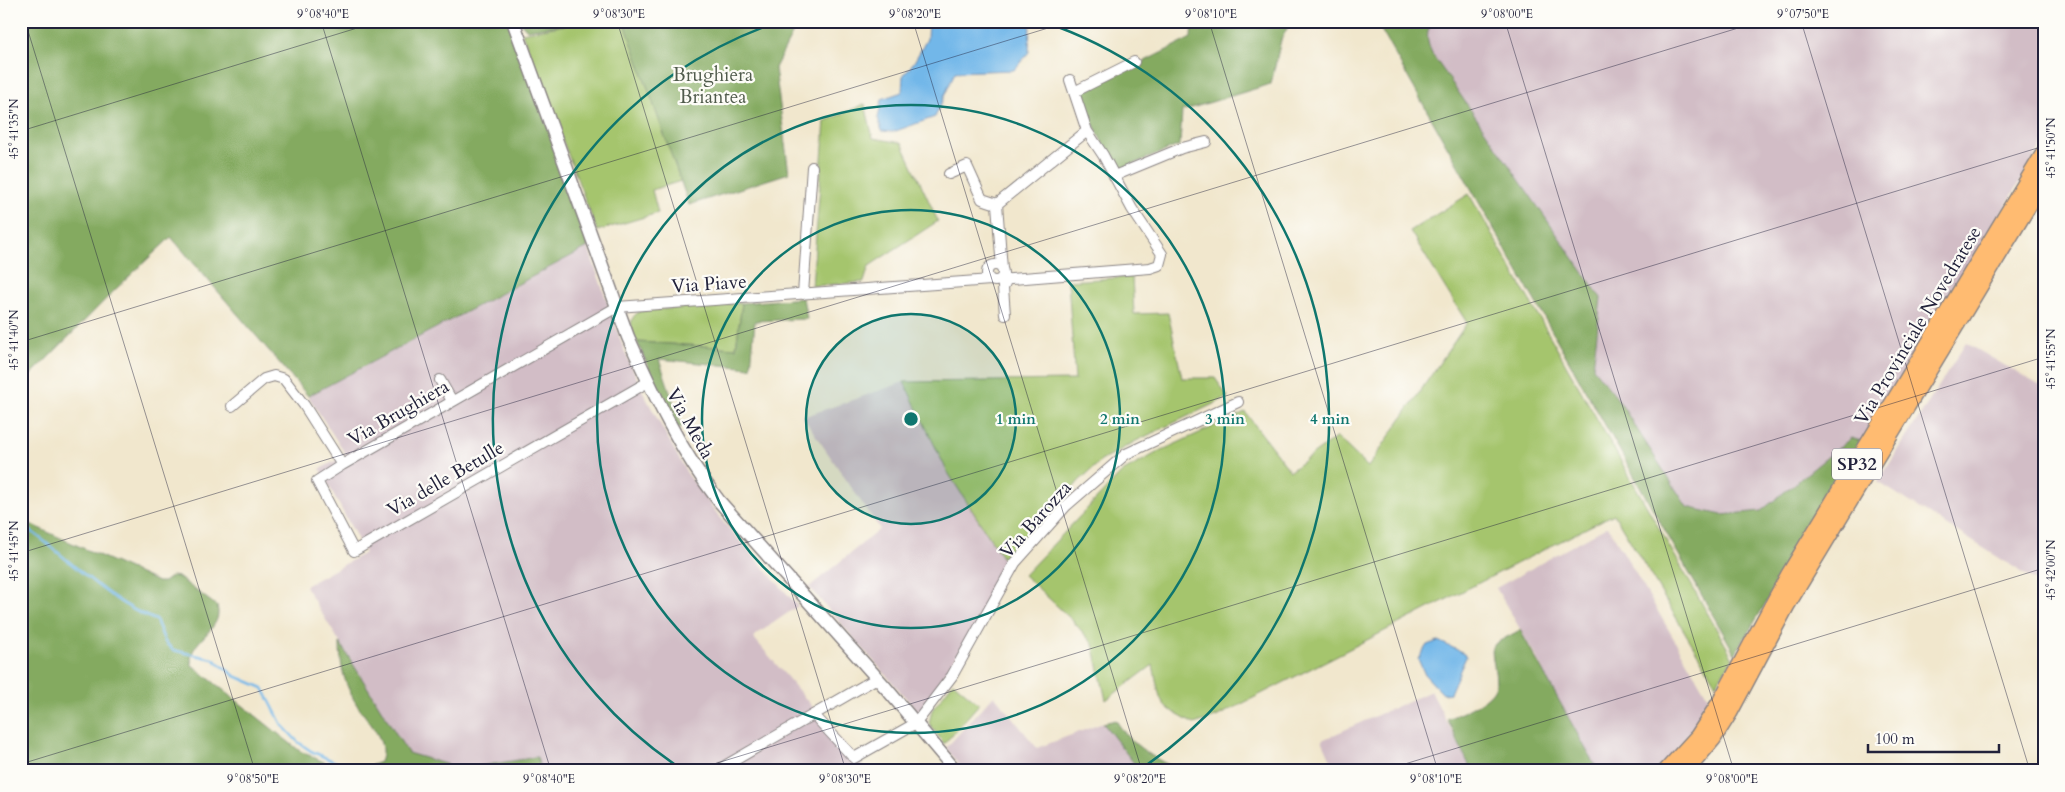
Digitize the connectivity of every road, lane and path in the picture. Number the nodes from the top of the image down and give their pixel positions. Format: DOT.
graph roads {
  1 [pos="513,21"];
  2 [pos="1134,62"];
  3 [pos="1070,80"];
  4 [pos="1074,92"];
  5 [pos="1086,131"];
  6 [pos="1206,142"];
  7 [pos="2044,153"];
  8 [pos="812,167"];
  9 [pos="949,174"];
  10 [pos="1114,176"];
  11 [pos="2044,180"];
  12 [pos="997,204"];
  13 [pos="998,272"];
  14 [pos="803,294"];
  15 [pos="617,307"];
  16 [pos="1005,315"];
  17 [pos="440,380"];
  18 [pos="648,382"];
  19 [pos="452,402"];
  20 [pos="1238,402"];
  21 [pos="232,406"];
  22 [pos="342,465"];
  23 [pos="877,678"];
  24 [pos="814,715"];
  25 [pos="916,723"];
  26 [pos="716,771"];
  27 [pos="956,771"];
  28 [pos="1666,771"];
  29 [pos="1686,771"];
  1 -- 15 [label="street, Via Meda"];
  2 -- 4 [label="street"];
  3 -- 4 [label="street"];
  4 -- 5 [label="street"];
  5 -- 10 [label="street"];
  5 -- 12 [label="street"];
  6 -- 10 [label="street"];
  7 -- 28 [label="main road, Via Provinciale Novedratese / SP32"];
  8 -- 14 [label="street"];
  9 -- 12 [label="street"];
  10 -- 13 [label="street"];
  11 -- 29 [label="main road, Via Provinciale Novedratese / SP32"];
  12 -- 13 [label="street"];
  13 -- 14 [label="street, Via Piave"];
  13 -- 16 [label="street"];
  14 -- 15 [label="street, Via Piave"];
  15 -- 18 [label="street, Via Meda"];
  15 -- 19 [label="street, Via Brughiera"];
  17 -- 19 [label="street"];
  18 -- 22 [label="street, Via delle Betulle"];
  18 -- 23 [label="street, Via Meda"];
  19 -- 22 [label="street, Via Brughiera"];
  20 -- 25 [label="street, Via Barozza"];
  21 -- 22 [label="street, Via Brughiera"];
  23 -- 24 [label="street"];
  23 -- 25 [label="street, Via Meda"];
  24 -- 25 [label="street"];
  24 -- 26 [label="street"];
  25 -- 27 [label="street, Via Meda"];
}
